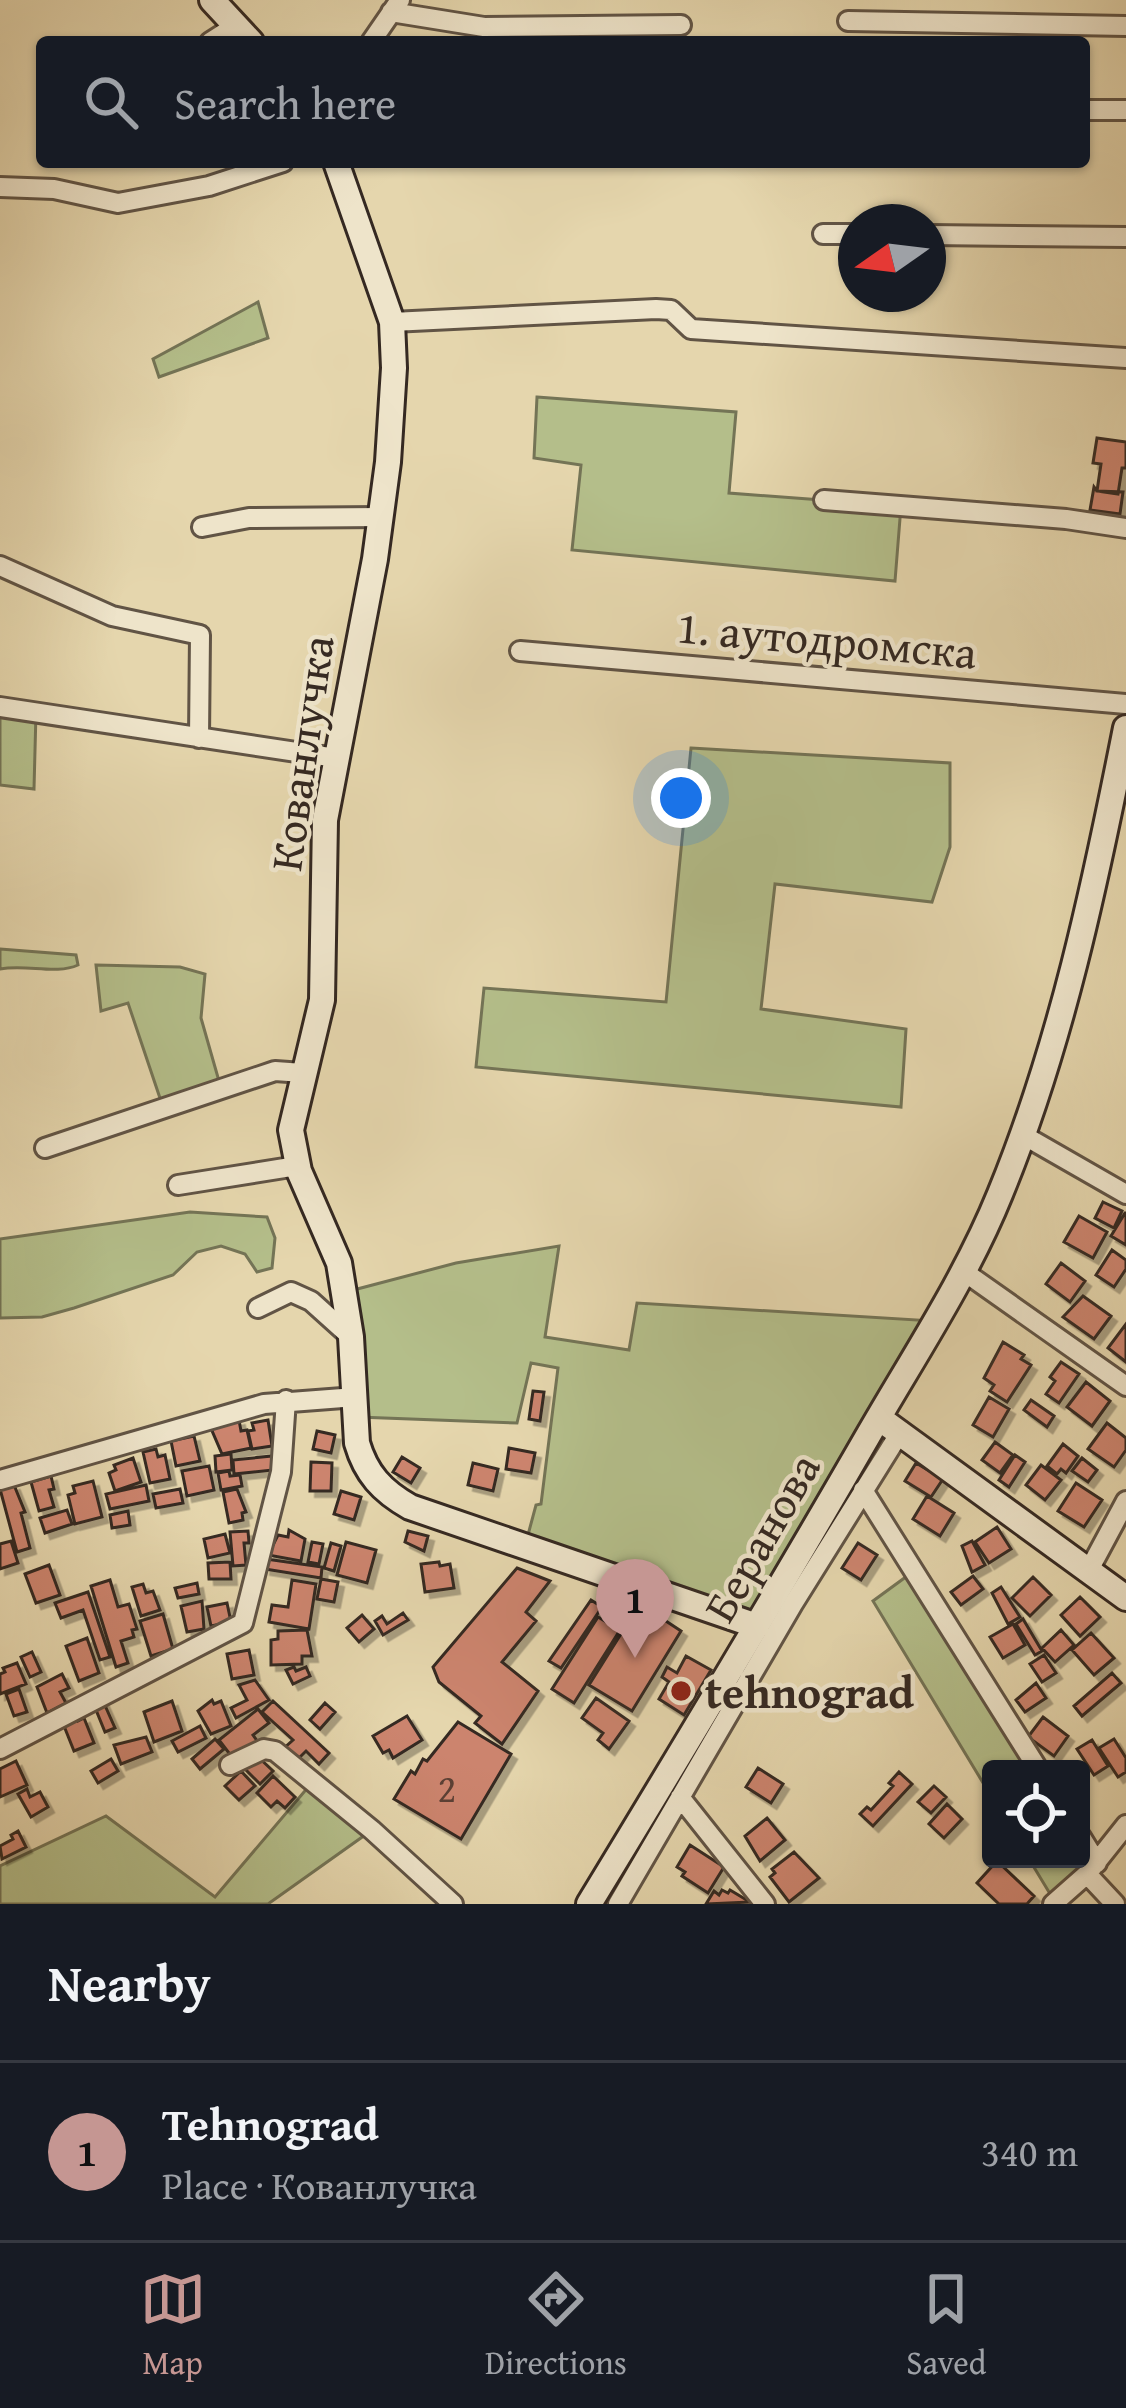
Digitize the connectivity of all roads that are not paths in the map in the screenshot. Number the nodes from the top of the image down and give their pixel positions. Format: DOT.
graph roads {
  1 [pos="212,0"];
  2 [pos="396,6"];
  3 [pos="848,21"];
  4 [pos="681,25"];
  5 [pos="1126,26"];
  6 [pos="243,34"];
  7 [pos="375,36"];
  8 [pos="1090,110"];
  9 [pos="1126,110"];
  10 [pos="264,168"];
  11 [pos="338,168"];
  12 [pos="0,187"];
  13 [pos="824,234"];
  14 [pos="838,234"];
  15 [pos="946,235"];
  16 [pos="1126,237"];
  17 [pos="392,322"];
  18 [pos="1126,358"];
  19 [pos="824,500"];
  20 [pos="381,517"];
  21 [pos="202,527"];
  22 [pos="1126,528"];
  23 [pos="0,566"];
  24 [pos="520,651"];
  25 [pos="1126,704"];
  26 [pos="0,707"];
  27 [pos="1126,728"];
  28 [pos="199,738"];
  29 [pos="336,758"];
  30 [pos="1118,807"];
  31 [pos="303,1073"];
  32 [pos="1023,1135"];
  33 [pos="45,1148"];
  34 [pos="297,1166"];
  35 [pos="178,1185"];
  36 [pos="1126,1194"];
  37 [pos="962,1271"];
  38 [pos="258,1308"];
  39 [pos="351,1336"];
  40 [pos="1126,1386"];
  41 [pos="356,1396"];
  42 [pos="286,1400"];
  43 [pos="879,1418"];
  44 [pos="901,1431"];
  45 [pos="0,1480"];
  46 [pos="863,1490"];
  47 [pos="1126,1501"];
  48 [pos="1089,1570"];
  49 [pos="1126,1598"];
  50 [pos="757,1627"];
  51 [pos="0,1749"];
  52 [pos="1032,1760"];
  53 [pos="230,1765"];
  54 [pos="680,1797"];
  55 [pos="1126,1825"];
  56 [pos="1090,1862"];
  57 [pos="1092,1868"];
  58 [pos="453,1904"];
  59 [pos="590,1904"];
  60 [pos="618,1904"];
  61 [pos="765,1904"];
  62 [pos="1053,1904"];
  63 [pos="1115,1904"];
  1 -- 6 [label="street"];
  2 -- 4 [label="street"];
  2 -- 7 [label="street"];
  3 -- 5 [label="street"];
  8 -- 9 [label="street"];
  10 -- 12 [label="street"];
  11 -- 17 [label="street, Кованлучка"];
  13 -- 14 [label="street"];
  15 -- 16 [label="street"];
  17 -- 18 [label="street"];
  17 -- 20 [label="street, Кованлучка"];
  19 -- 22 [label="street"];
  20 -- 21 [label="street"];
  20 -- 29 [label="street, Кованлучка"];
  23 -- 28 [label="street"];
  24 -- 25 [label="street, 1. аутодромска"];
  26 -- 28 [label="street"];
  27 -- 30 [label="street, Беранова"];
  28 -- 29 [label="street"];
  29 -- 31 [label="street, Кованлучка"];
  30 -- 32 [label="street, Беранова"];
  31 -- 33 [label="street"];
  31 -- 34 [label="street, Кованлучка"];
  32 -- 36 [label="street"];
  32 -- 37 [label="street, Беранова"];
  34 -- 35 [label="street"];
  34 -- 39 [label="street, Кованлучка"];
  37 -- 40 [label="street"];
  37 -- 43 [label="street, Беранова"];
  38 -- 39 [label="street"];
  39 -- 41 [label="street, Кованлучка"];
  41 -- 42 [label="street"];
  41 -- 50 [label="street, Кованлучка"];
  42 -- 45 [label="street"];
  42 -- 51 [label="street"];
  43 -- 44 [label="street"];
  43 -- 50 [label="street, Беранова"];
  44 -- 46 [label="street, Беранова"];
  44 -- 48 [label="street"];
  46 -- 52 [label="street"];
  46 -- 54 [label="street, Беранова"];
  47 -- 48 [label="street"];
  48 -- 49 [label="street"];
  50 -- 59 [label="street, Беранова"];
  53 -- 58 [label="street"];
  54 -- 60 [label="street, Беранова"];
  54 -- 61 [label="street"];
  55 -- 57 [label="street"];
  56 -- 57 [label="street"];
  57 -- 62 [label="street"];
  57 -- 63 [label="street"];
}
